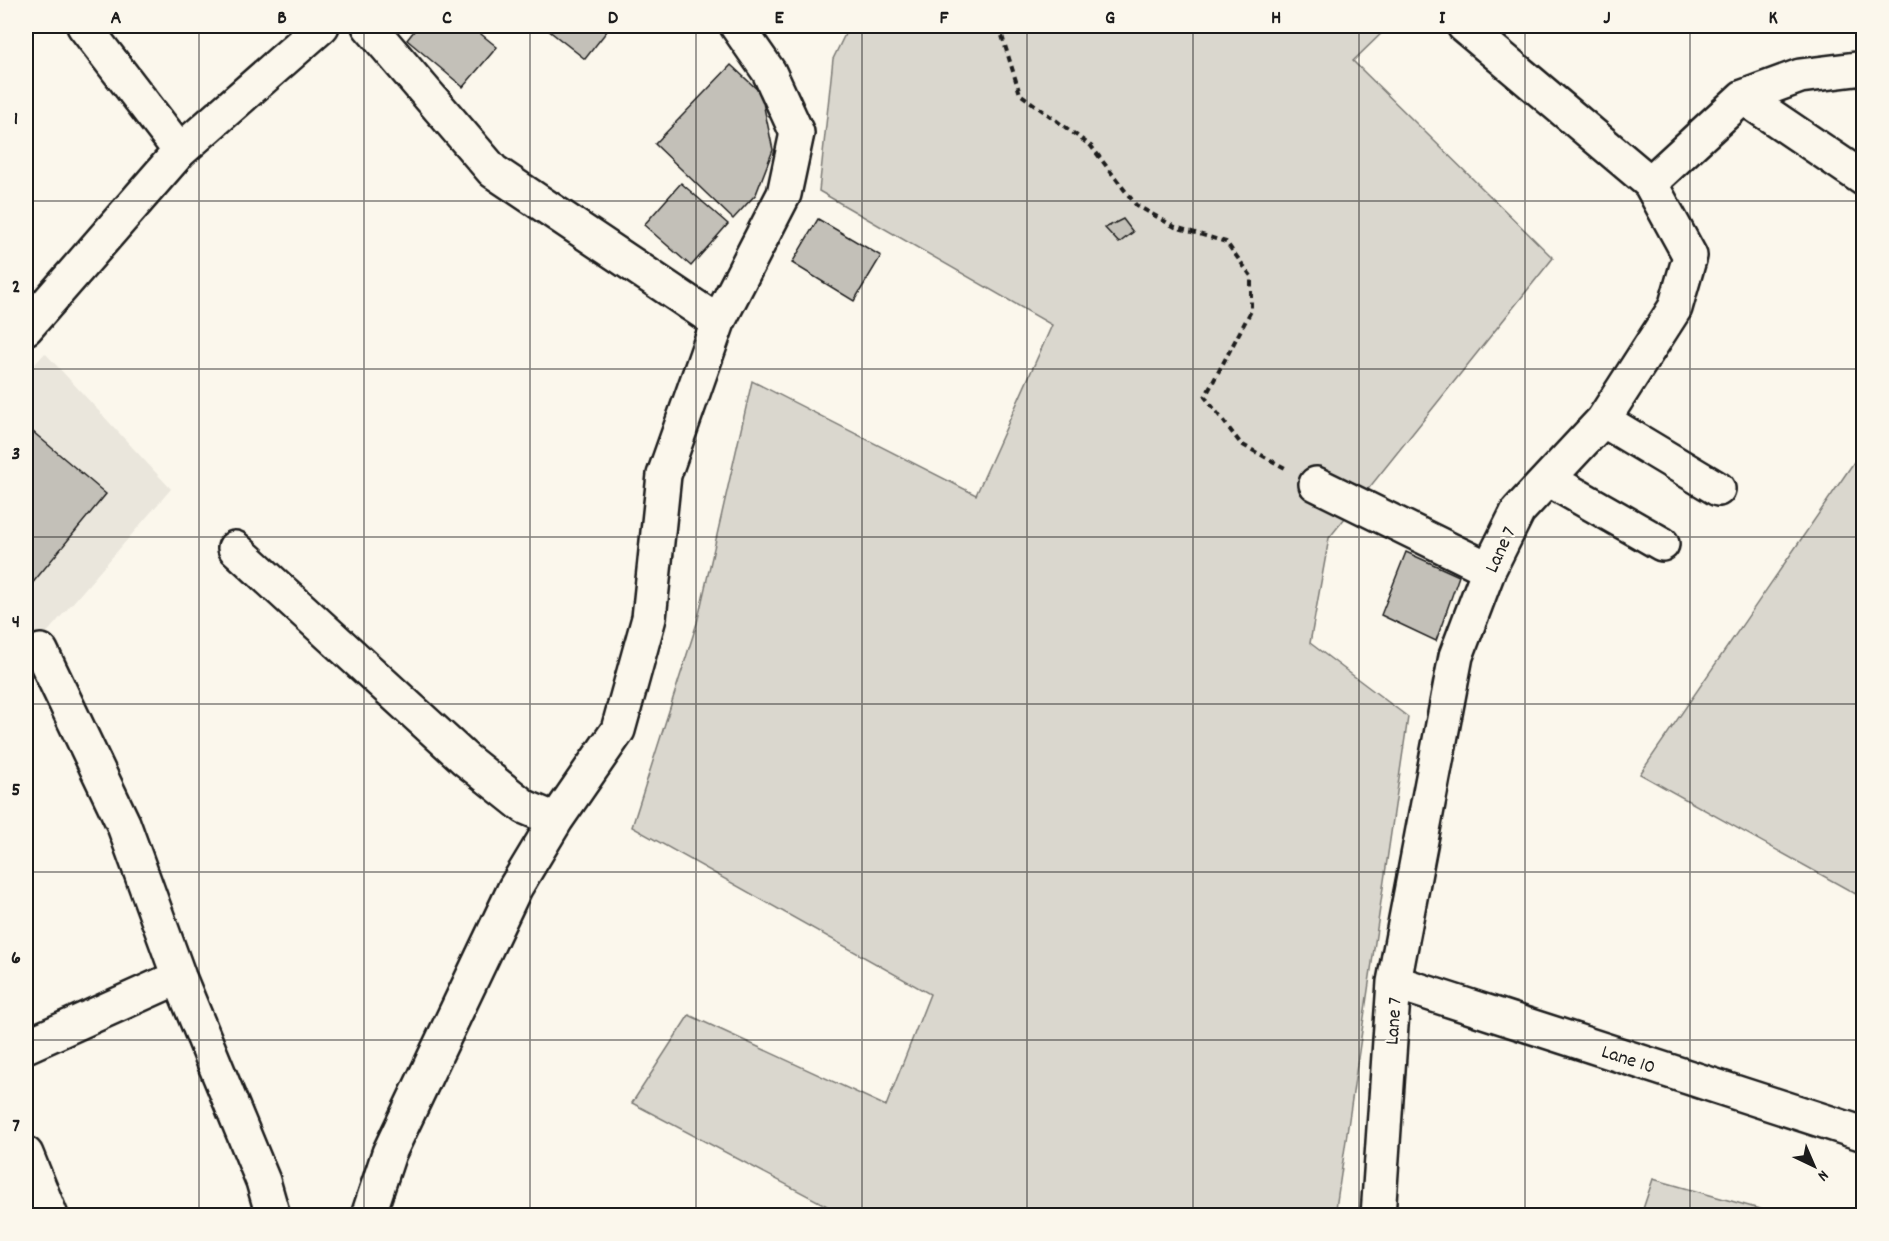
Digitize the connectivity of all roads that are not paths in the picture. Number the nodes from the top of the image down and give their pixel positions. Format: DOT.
graph roads {
  1 [pos="84,26"];
  2 [pos="322,26"];
  3 [pos="369,26"];
  4 [pos="737,26"];
  5 [pos="1464,26"];
  6 [pos="1863,68"];
  7 [pos="1743,97"];
  8 [pos="180,151"];
  9 [pos="1863,179"];
  10 [pos="1650,183"];
  11 [pos="718,321"];
  12 [pos="26,328"];
  13 [pos="1603,420"];
  14 [pos="1548,479"];
  15 [pos="1317,484"];
  16 [pos="1718,489"];
  17 [pos="1662,544"];
  18 [pos="235,548"];
  19 [pos="1489,569"];
  20 [pos="41,651"];
  21 [pos="556,820"];
  22 [pos="179,977"];
  23 [pos="1394,982"];
  24 [pos="26,1046"];
  25 [pos="1863,1134"];
  26 [pos="26,1154"];
  27 [pos="51,1215"];
  28 [pos="273,1215"];
  29 [pos="368,1215"];
  30 [pos="1378,1215"];
  1 -- 8 [label="street"];
  2 -- 8 [label="street"];
  3 -- 11 [label="street"];
  4 -- 11 [label="street"];
  5 -- 10 [label="street, Lane 7"];
  6 -- 7 [label="street"];
  7 -- 9 [label="street"];
  7 -- 10 [label="street"];
  8 -- 12 [label="street"];
  10 -- 13 [label="street, Lane 7"];
  11 -- 21 [label="street"];
  13 -- 14 [label="street, Lane 7"];
  13 -- 16 [label="street"];
  14 -- 17 [label="street"];
  14 -- 19 [label="street, Lane 7"];
  15 -- 19 [label="street"];
  18 -- 21 [label="street"];
  19 -- 23 [label="street, Lane 7"];
  20 -- 22 [label="street"];
  21 -- 29 [label="street"];
  22 -- 24 [label="street"];
  22 -- 28 [label="street"];
  23 -- 25 [label="street, Lane 10"];
  23 -- 30 [label="street, Lane 7"];
  26 -- 27 [label="street"];
}
